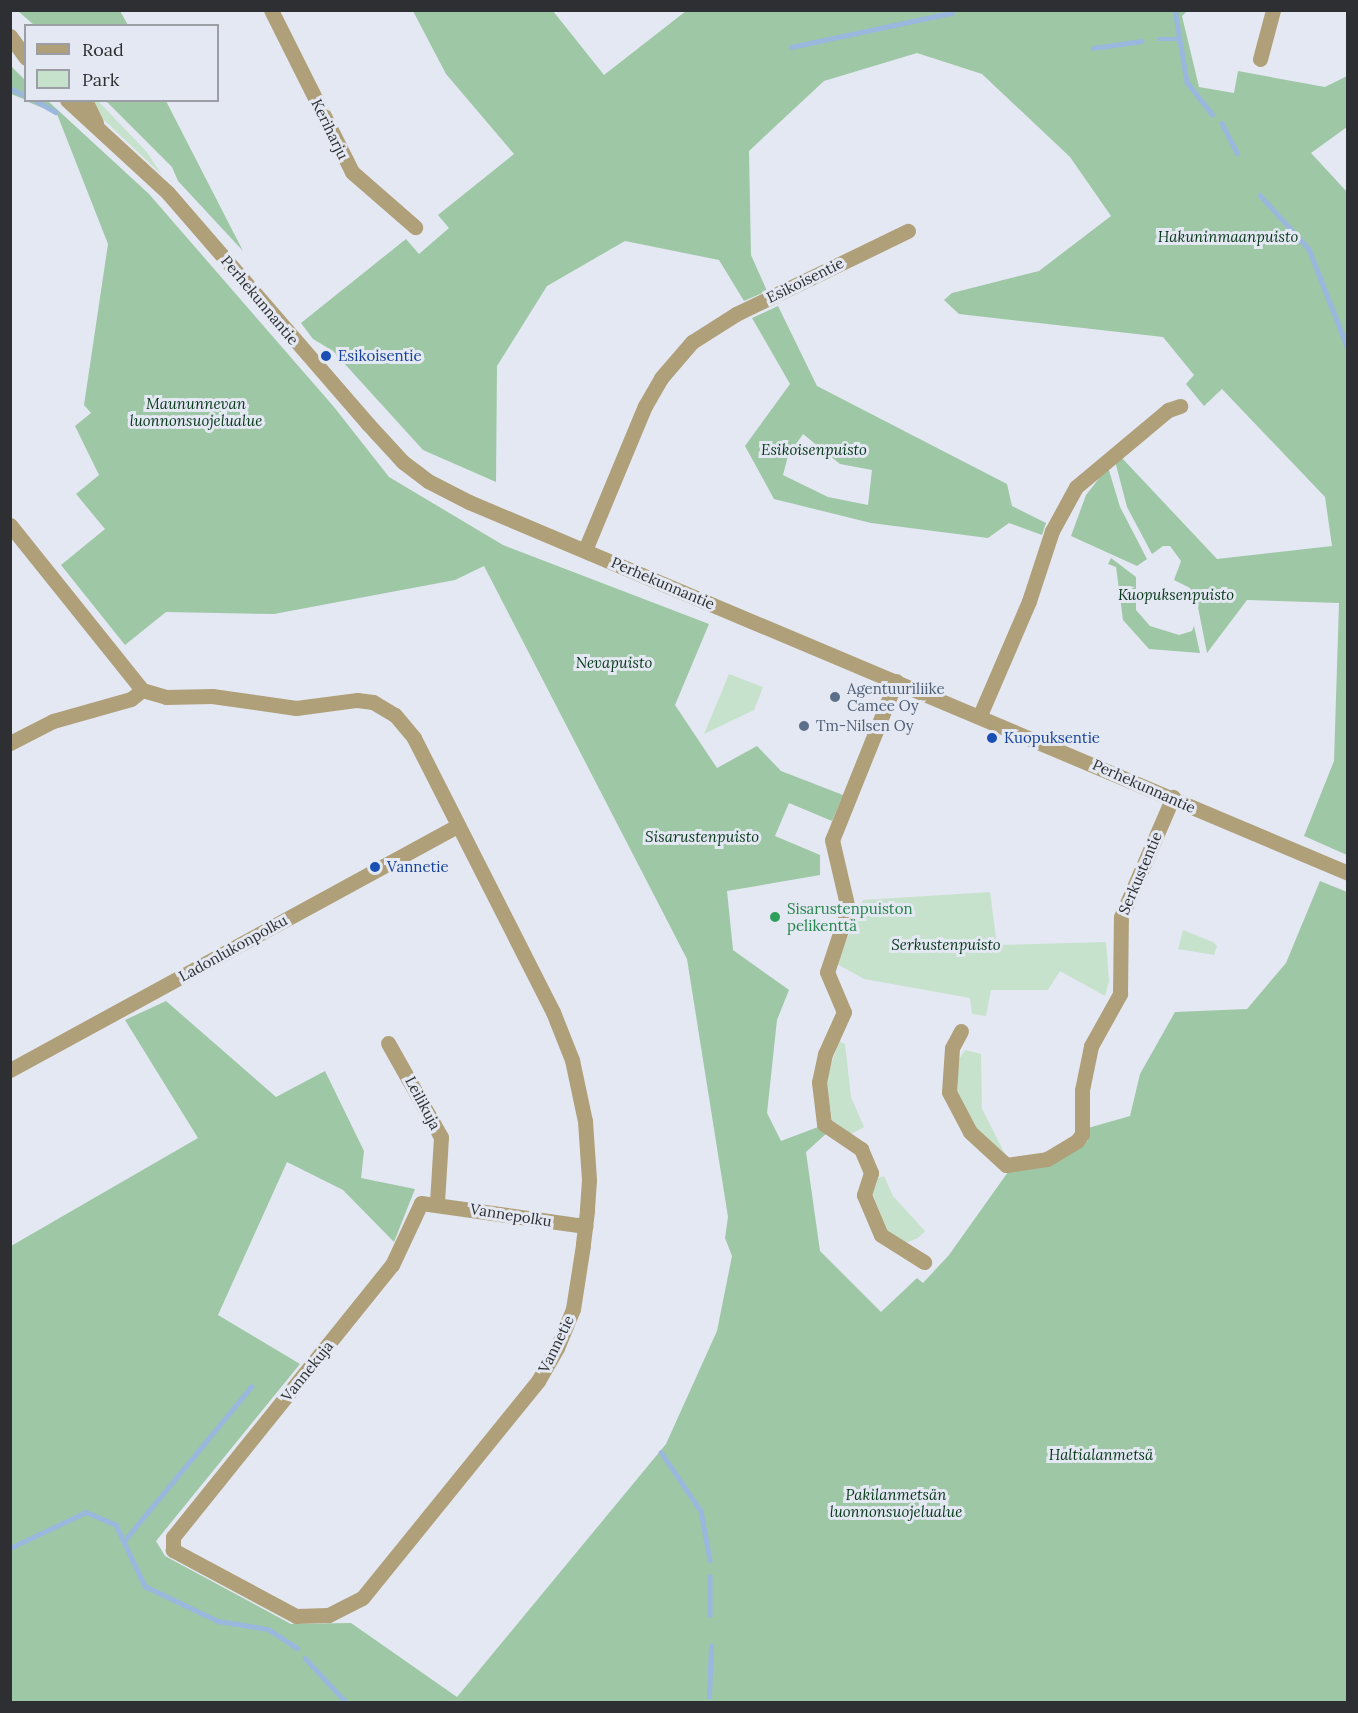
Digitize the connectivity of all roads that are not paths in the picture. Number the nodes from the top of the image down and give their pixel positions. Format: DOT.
graph roads {
  1 [pos="270,10"];
  2 [pos="1273,10"];
  3 [pos="17,40"];
  4 [pos="24,54"];
  5 [pos="1260,59"];
  6 [pos="69,102"];
  7 [pos="87,102"];
  8 [pos="97,126"];
  9 [pos="415,227"];
  10 [pos="908,231"];
  11 [pos="1180,406"];
  12 [pos="10,525"];
  13 [pos="585,550"];
  14 [pos="896,681"];
  15 [pos="142,690"];
  16 [pos="980,715"];
  17 [pos="10,743"];
  18 [pos="1173,797"];
  19 [pos="457,826"];
  20 [pos="1347,873"];
  21 [pos="960,1031"];
  22 [pos="388,1043"];
  23 [pos="10,1071"];
  24 [pos="437,1203"];
  25 [pos="585,1226"];
  26 [pos="924,1262"];
  27 [pos="170,1545"];
  1 -- 9 [label="street, Keriharju"];
  2 -- 5 [label="street"];
  3 -- 4 [label="street"];
  6 -- 8 [label="street, Perhekunnantie"];
  7 -- 8 [label="street, Perhekunnantie"];
  8 -- 13 [label="street, Perhekunnantie"];
  10 -- 13 [label="street, Esikoisentie"];
  11 -- 16 [label="street"];
  12 -- 15 [label="street"];
  13 -- 14 [label="street, Perhekunnantie"];
  14 -- 16 [label="street, Perhekunnantie"];
  14 -- 26 [label="street"];
  15 -- 17 [label="street"];
  15 -- 19 [label="street, Vannetie"];
  16 -- 18 [label="street, Perhekunnantie"];
  18 -- 20 [label="street, Perhekunnantie"];
  18 -- 21 [label="street, Serkustentie"];
  19 -- 23 [label="street, Ladonlukonpolku"];
  19 -- 25 [label="street, Vannetie"];
  22 -- 24 [label="street, Leilikuja"];
  24 -- 25 [label="street, Vannepolku"];
  24 -- 27 [label="street, Vannekuja"];
  25 -- 27 [label="street, Vannetie"];
}
